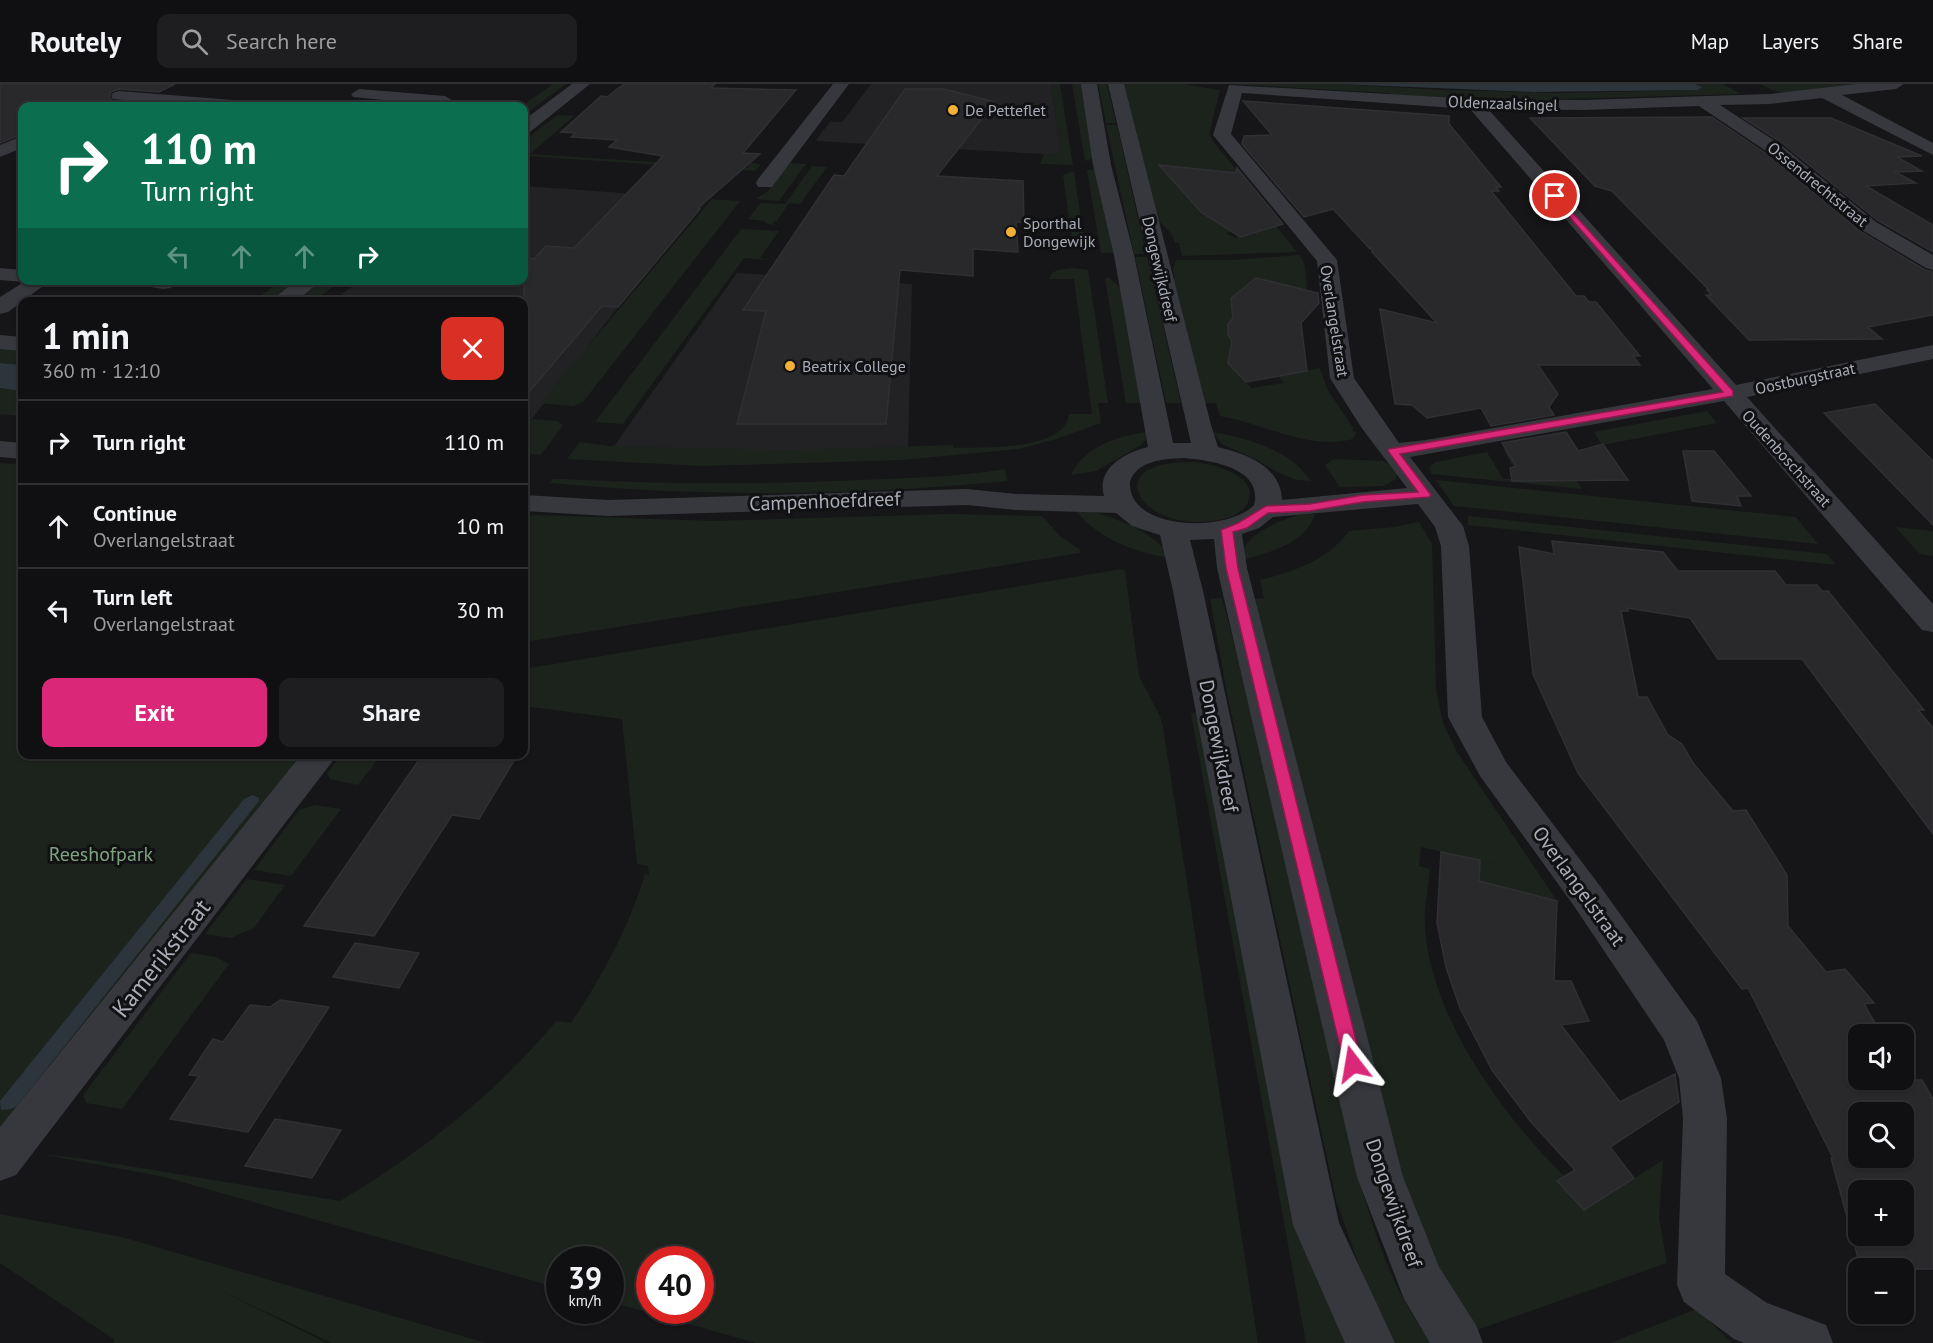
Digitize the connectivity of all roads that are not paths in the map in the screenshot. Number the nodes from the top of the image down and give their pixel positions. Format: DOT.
graph roads {
  1 [pos="144,84"];
  2 [pos="375,84"];
  3 [pos="582,84"];
  4 [pos="842,84"];
  5 [pos="1089,84"];
  6 [pos="1116,84"];
  7 [pos="1742,84"];
  8 [pos="1896,84"];
  9 [pos="1235,88"];
  10 [pos="358,94"];
  11 [pos="1827,94"];
  12 [pos="1770,99"];
  13 [pos="445,100"];
  14 [pos="157,102"];
  15 [pos="344,102"];
  16 [pos="1704,102"];
  17 [pos="1475,104"];
  18 [pos="528,125"];
  19 [pos="18,143"];
  20 [pos="1933,150"];
  21 [pos="0,152"];
  22 [pos="765,183"];
  23 [pos="1933,264"];
  24 [pos="0,274"];
  25 [pos="18,276"];
  26 [pos="33,285"];
  27 [pos="305,285"];
  28 [pos="287,297"];
  29 [pos="0,307"];
  30 [pos="0,342"];
  31 [pos="18,344"];
  32 [pos="1933,352"];
  33 [pos="1730,393"];
  34 [pos="0,449"];
  35 [pos="18,451"];
  36 [pos="1393,451"];
  37 [pos="1162,452"];
  38 [pos="1208,452"];
  39 [pos="528,493"];
  40 [pos="1119,493"];
  41 [pos="1425,495"];
  42 [pos="1266,497"];
  43 [pos="1173,529"];
  44 [pos="1227,530"];
  45 [pos="1933,623"];
  46 [pos="317,759"];
  47 [pos="0,1161"];
  48 [pos="1370,1343"];
  49 [pos="1458,1343"];
  50 [pos="1808,1343"];
  1 -- 14 [label="street"];
  2 -- 10 [label="street"];
  3 -- 18 [label="street"];
  4 -- 22 [label="street"];
  5 -- 37 [label="street, Dongewijkdreef"];
  6 -- 38 [label="street, Dongewijkdreef"];
  7 -- 12 [label="street"];
  8 -- 11 [label="street, Oldenzaalsingel"];
  9 -- 17 [label="street, Oldenzaalsingel"];
  9 -- 36 [label="street, Overlangelstraat"];
  10 -- 13 [label="street"];
  10 -- 15 [label="street"];
  11 -- 12 [label="street, Oldenzaalsingel"];
  11 -- 20 [label="street"];
  12 -- 16 [label="street, Oldenzaalsingel"];
  16 -- 17 [label="street, Oldenzaalsingel"];
  16 -- 23 [label="street, Ossendrechtstraat"];
  17 -- 33 [label="street, Oudenboschstraat"];
  19 -- 21 [label="street"];
  24 -- 25 [label="street"];
  26 -- 29 [label="street"];
  27 -- 28 [label="street"];
  30 -- 31 [label="street"];
  32 -- 33 [label="street, Oostburgstraat"];
  33 -- 36 [label="street, Oostburgstraat"];
  33 -- 45 [label="street, Oudenboschstraat"];
  34 -- 35 [label="street"];
  36 -- 41 [label="street, Overlangelstraat"];
  37 -- 38 [label="street"];
  37 -- 40 [label="street"];
  38 -- 42 [label="street"];
  39 -- 40 [label="street, Campenhoefdreef"];
  40 -- 43 [label="street"];
  41 -- 42 [label="street"];
  41 -- 50 [label="street, Overlangelstraat"];
  42 -- 44 [label="street"];
  43 -- 44 [label="street"];
  43 -- 48 [label="street, Dongewijkdreef"];
  44 -- 49 [label="street, Dongewijkdreef"];
  46 -- 47 [label="street, Kamerikstraat"];
}
